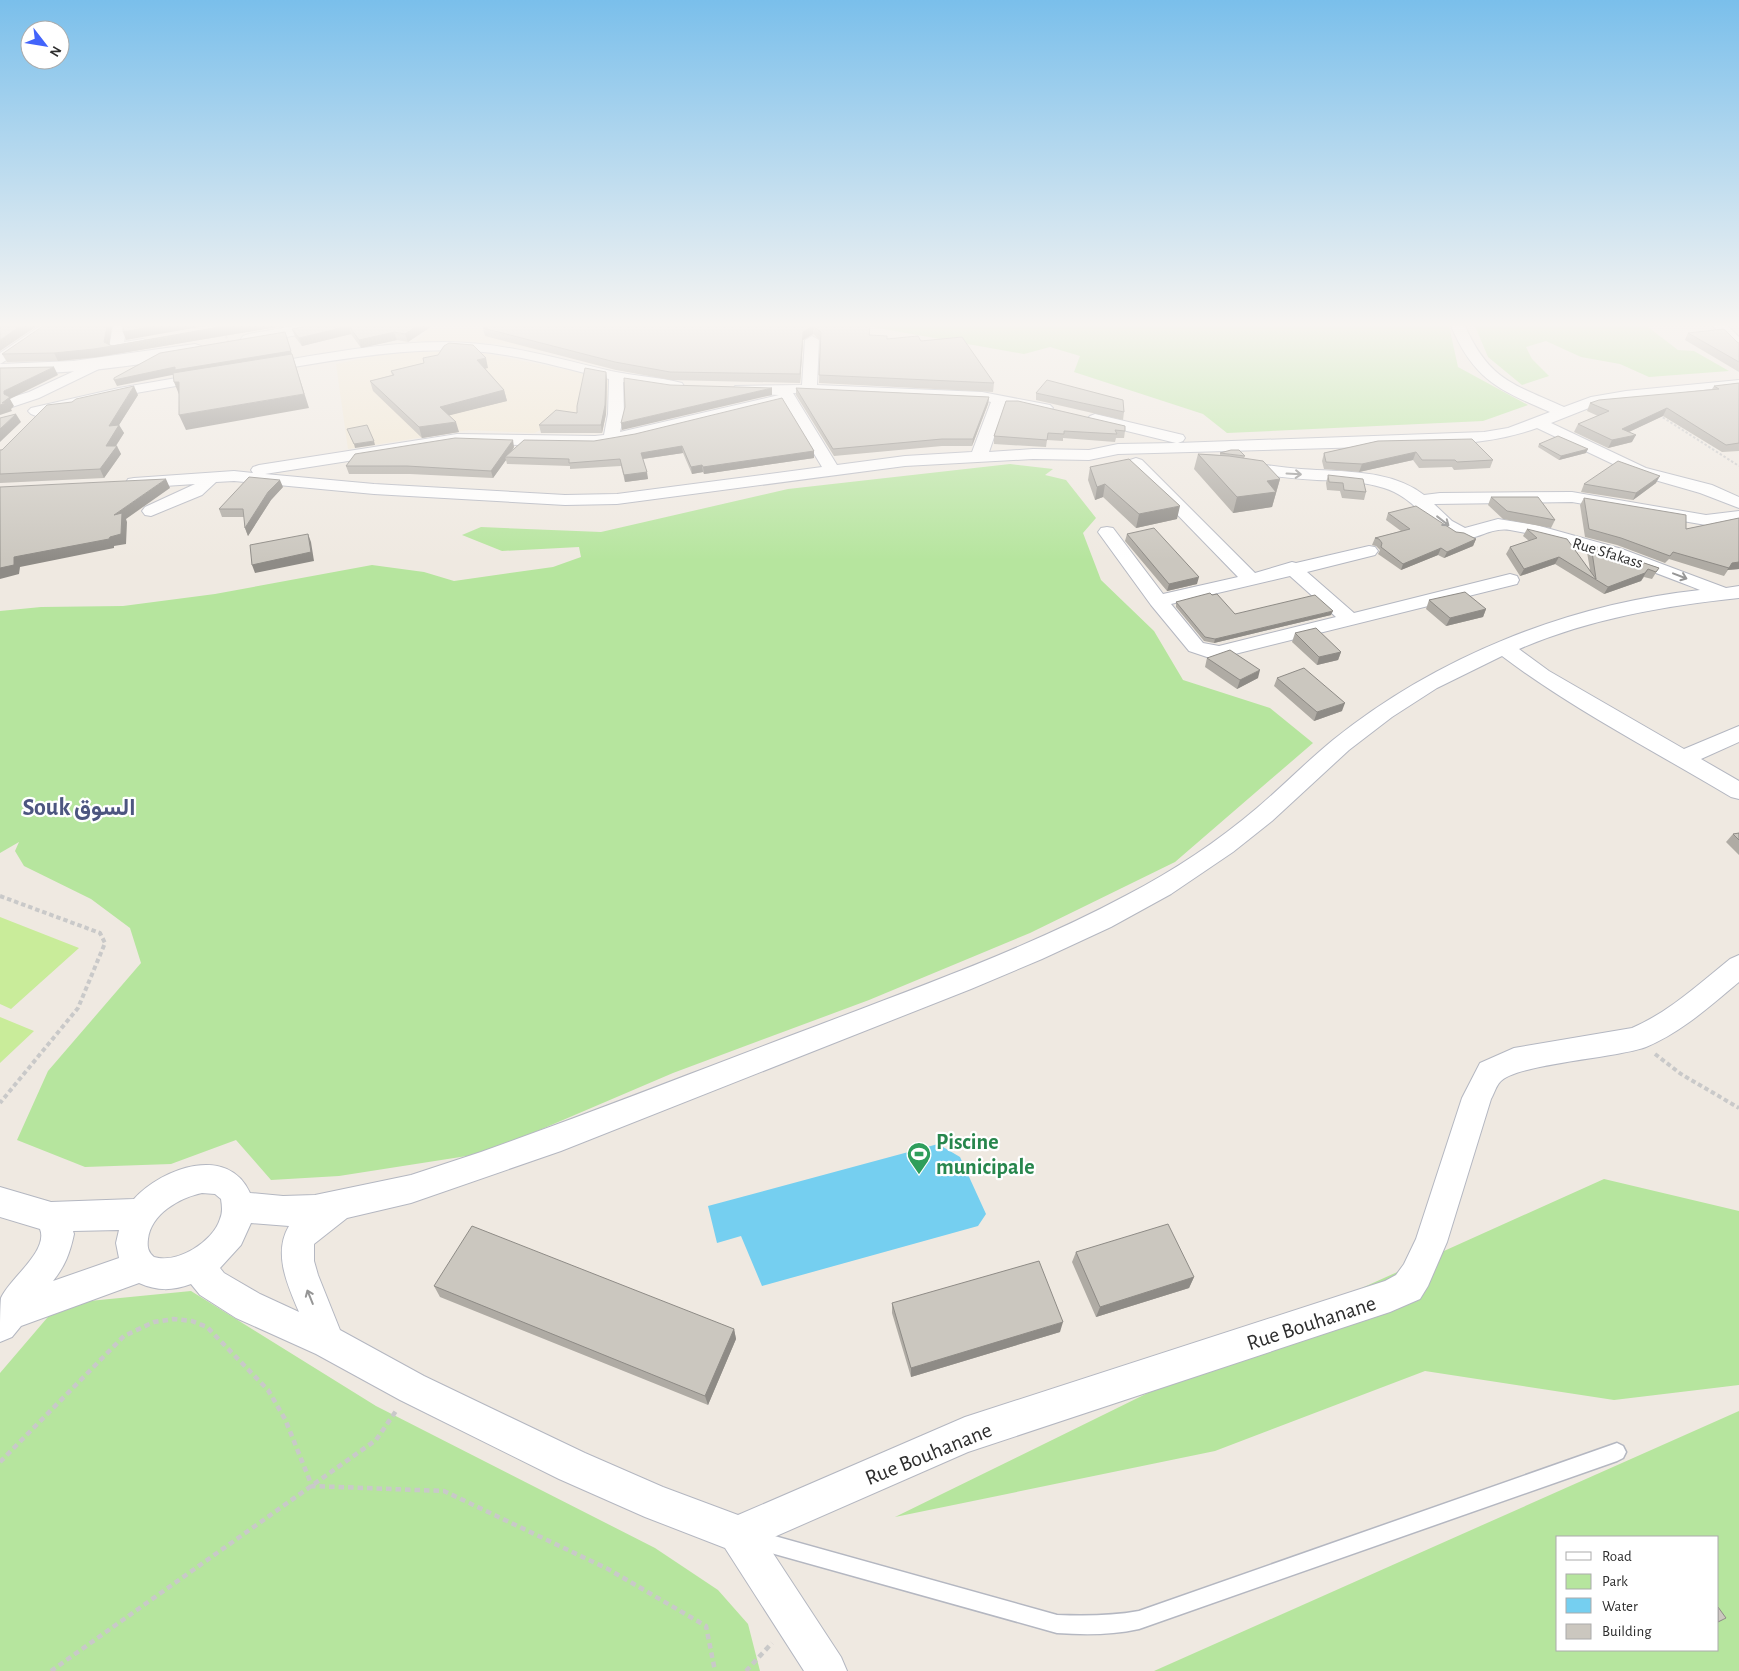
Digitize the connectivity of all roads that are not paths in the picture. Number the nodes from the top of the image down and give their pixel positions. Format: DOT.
graph roads {
  1 [pos="55,404"];
  2 [pos="67,404"];
  3 [pos="616,404"];
  4 [pos="743,404"];
  5 [pos="793,404"];
  6 [pos="998,404"];
  7 [pos="1027,404"];
  8 [pos="1545,404"];
  9 [pos="1586,404"];
  10 [pos="41,410"];
  11 [pos="1059,411"];
  12 [pos="1564,413"];
  13 [pos="1084,416"];
  14 [pos="22,422"];
  15 [pos="1539,423"];
  16 [pos="611,438"];
  17 [pos="1090,455"];
  18 [pos="1209,455"];
  19 [pos="979,456"];
  20 [pos="1136,463"];
  21 [pos="1225,464"];
  22 [pos="832,469"];
  23 [pos="234,476"];
  24 [pos="212,479"];
  25 [pos="114,484"];
  26 [pos="1422,501"];
  27 [pos="1739,503"];
  28 [pos="151,511"];
  29 [pos="1739,516"];
  30 [pos="1107,532"];
  31 [pos="1369,551"];
  32 [pos="1292,568"];
  33 [pos="1251,580"];
  34 [pos="1510,580"];
  35 [pos="1731,592"];
  36 [pos="1158,601"];
  37 [pos="1350,619"];
  38 [pos="1504,648"];
  39 [pos="1739,733"];
  40 [pos="1682,759"];
  41 [pos="1739,791"];
  42 [pos="1739,966"];
  43 [pos="0,1202"];
  44 [pos="344,1203"];
  45 [pos="238,1207"];
  46 [pos="142,1214"];
  47 [pos="51,1217"];
  48 [pos="200,1264"];
  49 [pos="140,1267"];
  50 [pos="5,1319"];
  51 [pos="328,1342"];
  52 [pos="1617,1452"];
  53 [pos="738,1534"];
  54 [pos="827,1671"];
  1 -- 10 [label="street"];
  2 -- 10 [label="street"];
  3 -- 16 [label="street"];
  4 -- 16 [label="street"];
  5 -- 22 [label="street"];
  6 -- 19 [label="street"];
  7 -- 11 [label="street"];
  8 -- 12 [label="street"];
  9 -- 12 [label="street"];
  10 -- 14 [label="street"];
  12 -- 15 [label="street"];
  13 -- 18 [label="street"];
  15 -- 18 [label="street"];
  15 -- 27 [label="street"];
  16 -- 23 [label="street"];
  17 -- 18 [label="street"];
  17 -- 19 [label="street"];
  17 -- 20 [label="street"];
  18 -- 20 [label="street"];
  19 -- 22 [label="street"];
  20 -- 33 [label="street"];
  21 -- 26 [label="street, Rue Sfakass, one-way"];
  22 -- 23 [label="street"];
  23 -- 24 [label="street"];
  24 -- 25 [label="street"];
  24 -- 28 [label="street"];
  26 -- 29 [label="street"];
  26 -- 35 [label="street, Rue Sfakass, one-way"];
  30 -- 36 [label="street"];
  31 -- 32 [label="street"];
  32 -- 33 [label="street"];
  32 -- 37 [label="street"];
  33 -- 36 [label="street"];
  34 -- 37 [label="street"];
  35 -- 38 [label="street"];
  36 -- 37 [label="street"];
  38 -- 40 [label="street"];
  38 -- 44 [label="street"];
  39 -- 40 [label="street"];
  40 -- 41 [label="street"];
  42 -- 53 [label="street, Rue Bouhanane"];
  43 -- 47 [label="street"];
  44 -- 45 [label="street"];
  51 -- 44 [label="street, one-way"];
  45 -- 46 [label="street"];
  45 -- 48 [label="street"];
  46 -- 47 [label="street"];
  46 -- 49 [label="street"];
  47 -- 50 [label="street"];
  48 -- 49 [label="street"];
  48 -- 51 [label="street"];
  49 -- 50 [label="street"];
  51 -- 53 [label="street"];
  52 -- 53 [label="lane"];
  53 -- 54 [label="street"];
}
